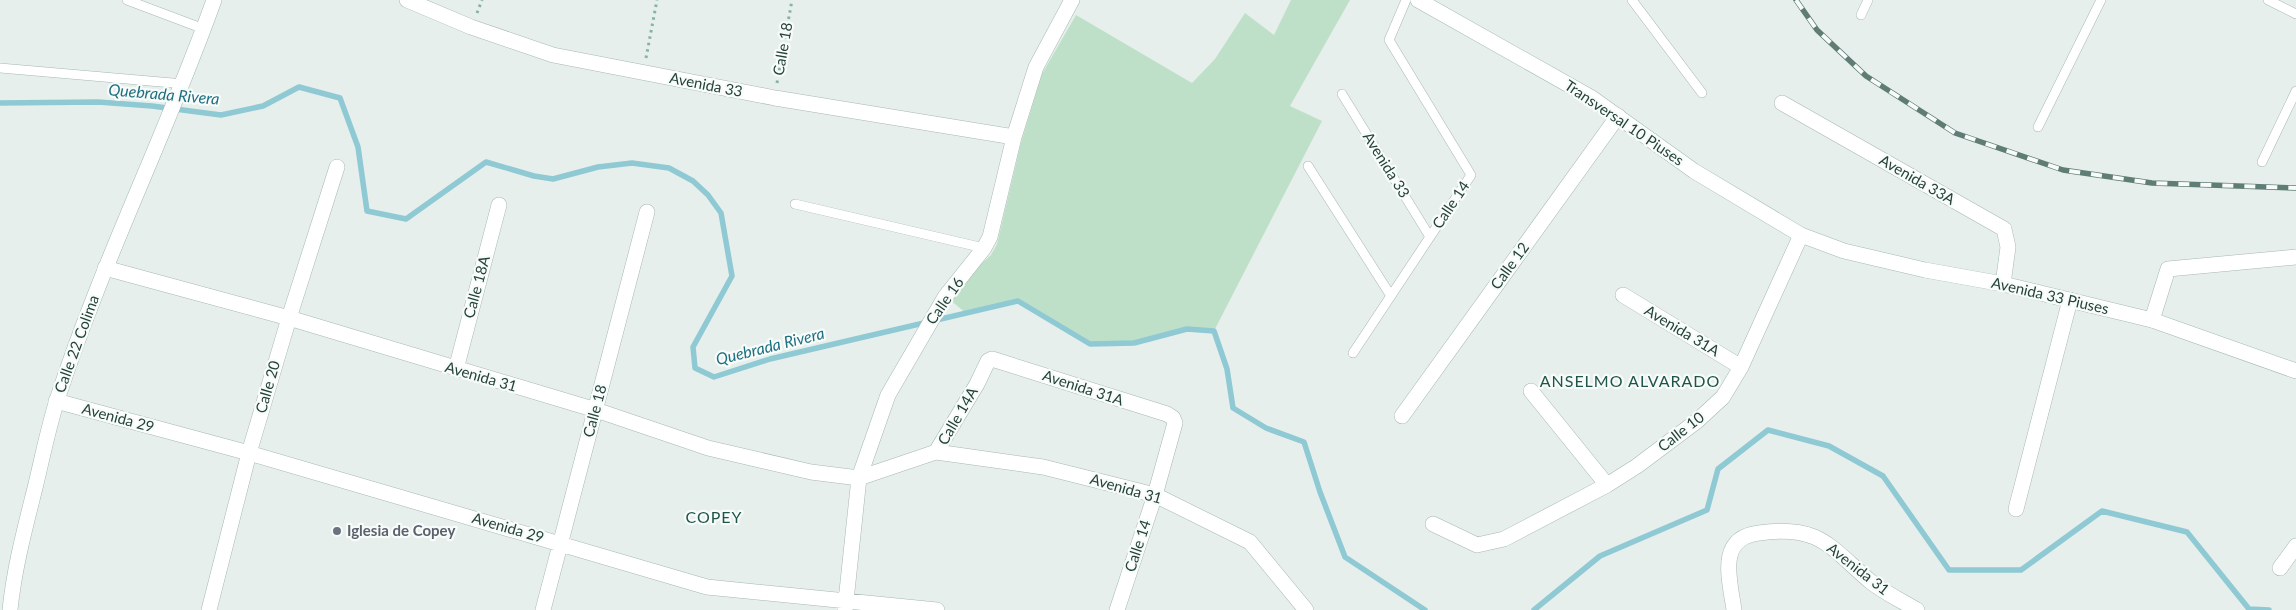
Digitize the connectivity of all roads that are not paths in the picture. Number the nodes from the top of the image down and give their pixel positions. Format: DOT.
graph roads {
  1 [pos="127,0"];
  2 [pos="214,0"];
  3 [pos="406,0"];
  4 [pos="1072,0"];
  5 [pos="1406,0"];
  6 [pos="1632,0"];
  7 [pos="1868,0"];
  8 [pos="2101,0"];
  9 [pos="2268,0"];
  10 [pos="1427,2"];
  11 [pos="2296,14"];
  12 [pos="1861,15"];
  13 [pos="204,29"];
  14 [pos="0,68"];
  15 [pos="182,87"];
  16 [pos="2296,91"];
  17 [pos="1342,94"];
  18 [pos="1702,94"];
  19 [pos="1782,102"];
  20 [pos="1618,116"];
  21 [pos="2038,127"];
  22 [pos="1014,137"];
  23 [pos="2262,162"];
  24 [pos="1308,166"];
  25 [pos="337,167"];
  26 [pos="795,204"];
  27 [pos="499,205"];
  28 [pos="647,212"];
  29 [pos="1801,235"];
  30 [pos="1430,236"];
  31 [pos="984,248"];
  32 [pos="2296,257"];
  33 [pos="105,268"];
  34 [pos="2003,284"];
  35 [pos="1623,295"];
  36 [pos="1391,296"];
  37 [pos="2070,300"];
  38 [pos="289,318"];
  39 [pos="2152,320"];
  40 [pos="1353,353"];
  41 [pos="988,361"];
  42 [pos="1741,367"];
  43 [pos="456,369"];
  44 [pos="2296,371"];
  45 [pos="1531,391"];
  46 [pos="56,402"];
  47 [pos="596,410"];
  48 [pos="1402,416"];
  49 [pos="1175,423"];
  50 [pos="936,452"];
  51 [pos="249,453"];
  52 [pos="859,478"];
  53 [pos="1607,485"];
  54 [pos="1155,495"];
  55 [pos="2016,509"];
  56 [pos="1433,524"];
  57 [pos="559,543"];
  58 [pos="2296,546"];
  59 [pos="2280,568"];
  60 [pos="845,606"];
  61 [pos="10,610"];
  62 [pos="209,610"];
  63 [pos="542,610"];
  64 [pos="936,610"];
  65 [pos="1118,610"];
  66 [pos="1306,610"];
  67 [pos="1734,610"];
  68 [pos="1917,610"];
  1 -- 13 [label="lane"];
  2 -- 13 [label="street, Calle 22 Colima"];
  3 -- 22 [label="street, Avenida 33"];
  4 -- 22 [label="street, Calle 16"];
  5 -- 30 [label="lane, Calle 14"];
  6 -- 18 [label="lane"];
  7 -- 12 [label="lane"];
  8 -- 21 [label="lane"];
  9 -- 11 [label="lane"];
  10 -- 20 [label="street, Transversal 10 Piuses"];
  13 -- 15 [label="street, Calle 22 Colima"];
  14 -- 15 [label="lane"];
  15 -- 33 [label="street, Calle 22 Colima"];
  16 -- 23 [label="lane"];
  17 -- 30 [label="lane, Avenida 33"];
  19 -- 34 [label="street, Avenida 33A"];
  20 -- 29 [label="street, Transversal 10 Piuses"];
  20 -- 48 [label="street, Calle 12"];
  22 -- 31 [label="street, Calle 16"];
  24 -- 36 [label="lane"];
  25 -- 38 [label="street, Calle 20"];
  26 -- 31 [label="lane"];
  27 -- 43 [label="street, Calle 18A"];
  28 -- 47 [label="street, Calle 18"];
  29 -- 34 [label="street, Avenida 33 Piuses"];
  29 -- 42 [label="street, Calle 10"];
  30 -- 36 [label="lane, Calle 14"];
  31 -- 52 [label="street, Calle 16"];
  32 -- 39 [label="street"];
  33 -- 38 [label="street, Avenida 31"];
  33 -- 46 [label="street, Calle 22 Colima"];
  34 -- 37 [label="street, Avenida 33 Piuses"];
  35 -- 42 [label="street, Avenida 31A"];
  36 -- 40 [label="lane, Calle 14"];
  37 -- 39 [label="street, Avenida 33 Piuses"];
  37 -- 55 [label="street"];
  38 -- 43 [label="street, Avenida 31"];
  38 -- 51 [label="street, Calle 20"];
  39 -- 44 [label="street, Avenida 33 Piuses"];
  41 -- 49 [label="street, Avenida 31A"];
  41 -- 50 [label="street, Calle 14A"];
  42 -- 53 [label="street, Calle 10"];
  43 -- 47 [label="street, Avenida 31"];
  45 -- 53 [label="street"];
  46 -- 51 [label="street, Avenida 29"];
  46 -- 61 [label="street, Calle 22 Colima"];
  47 -- 52 [label="street, Avenida 31"];
  47 -- 57 [label="street, Calle 18"];
  49 -- 54 [label="street, Calle 14"];
  50 -- 52 [label="street, Calle 14A"];
  50 -- 54 [label="street, Avenida 31"];
  51 -- 57 [label="street, Avenida 29"];
  51 -- 62 [label="street, Calle 20"];
  52 -- 60 [label="street, Calle 16"];
  53 -- 56 [label="street, Calle 10"];
  54 -- 65 [label="street, Calle 14"];
  54 -- 66 [label="street, Avenida 31"];
  57 -- 60 [label="street, Avenida 29"];
  57 -- 63 [label="street, Calle 18"];
  58 -- 59 [label="street"];
  60 -- 64 [label="street, Avenida 29"];
  67 -- 68 [label="street, Avenida 31"];
}
